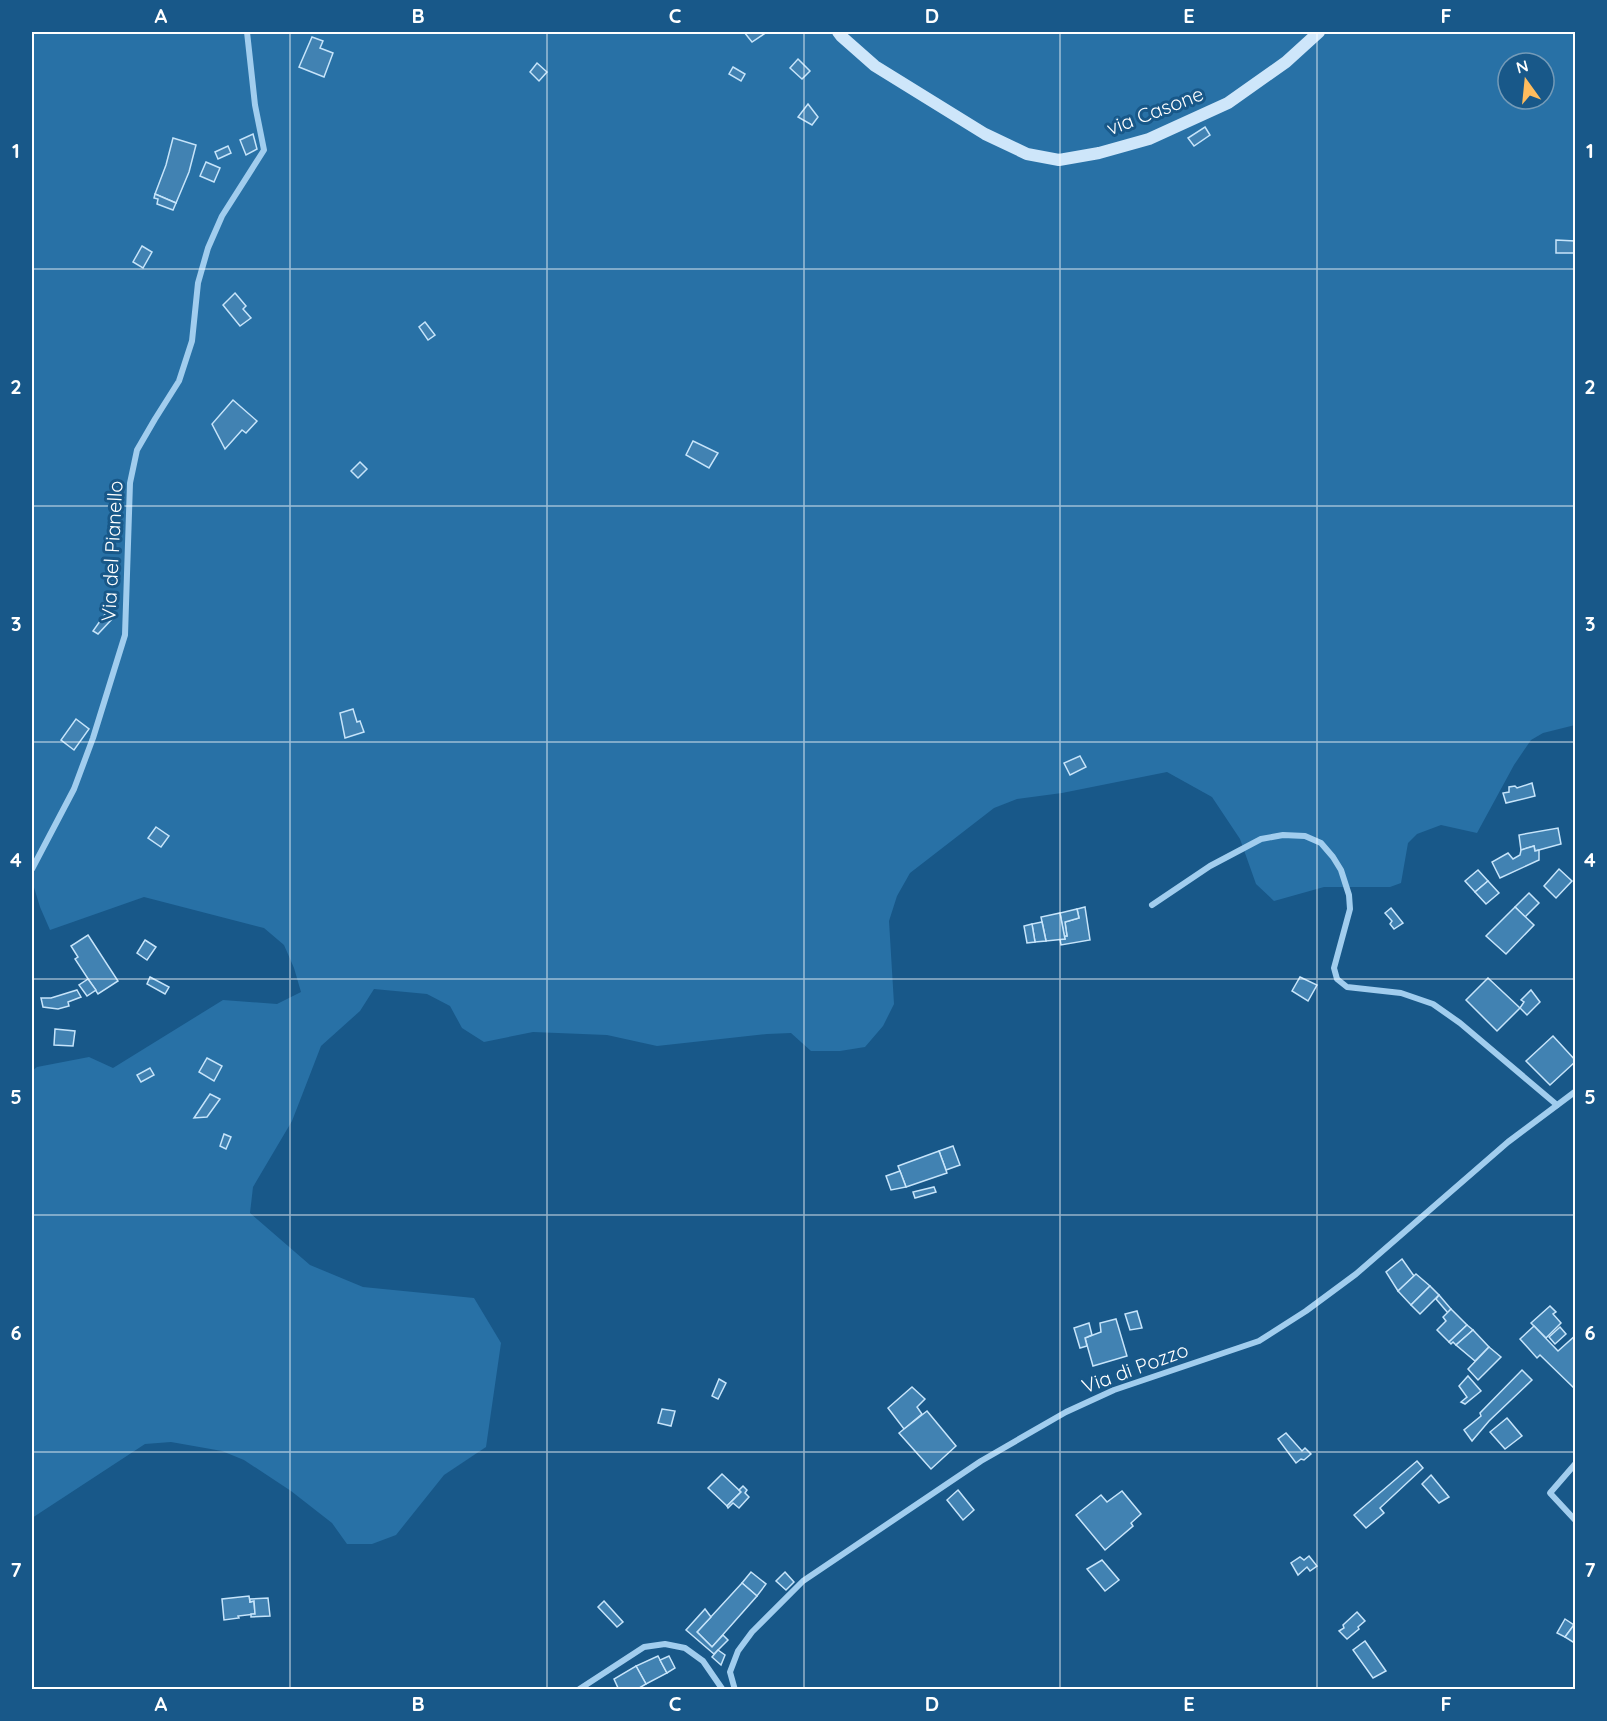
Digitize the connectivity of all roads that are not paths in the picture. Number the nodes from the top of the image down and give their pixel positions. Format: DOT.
graph roads {
  1 [pos="247,32"];
  2 [pos="838,32"];
  3 [pos="1319,32"];
  4 [pos="32,869"];
  5 [pos="1152,905"];
  6 [pos="1575,1091"];
  7 [pos="1557,1105"];
  8 [pos="1575,1463"];
  9 [pos="1575,1521"];
  10 [pos="578,1689"];
  11 [pos="723,1689"];
  12 [pos="735,1689"];
  1 -- 4 [label="street, Via del Pianello"];
  2 -- 3 [label="street, via Casone"];
  5 -- 7 [label="street"];
  6 -- 7 [label="street, Via di Pozzo"];
  7 -- 12 [label="street, Via di Pozzo"];
  8 -- 9 [label="street"];
  10 -- 11 [label="street"];
}
